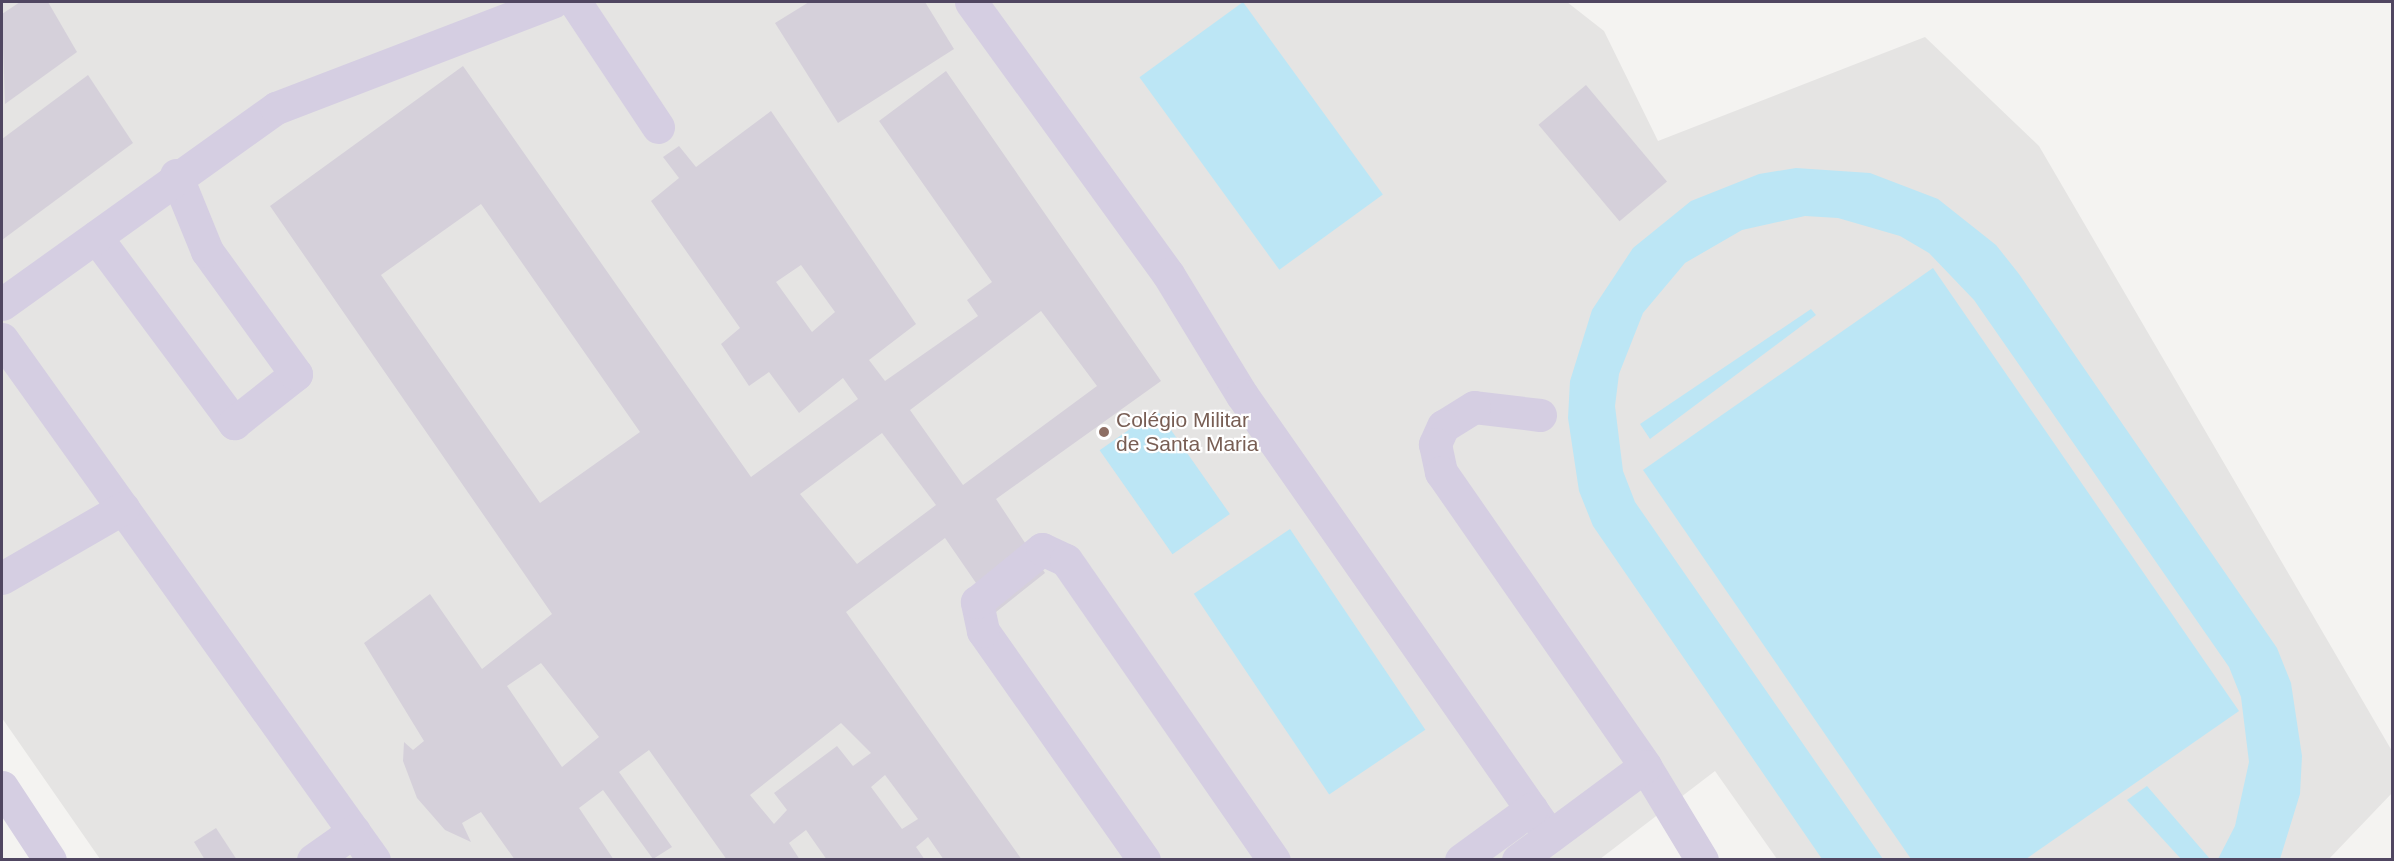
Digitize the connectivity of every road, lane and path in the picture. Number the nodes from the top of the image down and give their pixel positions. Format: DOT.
graph roads {
  1 [pos="552,2"];
  2 [pos="575,2"];
  3 [pos="971,2"];
  4 [pos="658,127"];
  5 [pos="176,175"];
  6 [pos="96,237"];
  7 [pos="2,304"];
  8 [pos="2,339"];
  9 [pos="1540,416"];
  10 [pos="123,508"];
  11 [pos="2,578"];
  12 [pos="1644,766"];
  13 [pos="2,787"];
  14 [pos="1531,809"];
  15 [pos="354,831"];
  16 [pos="1550,836"];
  17 [pos="50,860"];
  18 [pos="313,860"];
  19 [pos="374,860"];
  20 [pos="1144,860"];
  21 [pos="1274,860"];
  22 [pos="1461,860"];
  23 [pos="1518,860"];
  24 [pos="1702,860"];
  1 -- 5 [label="lane"];
  2 -- 4 [label="lane"];
  3 -- 14 [label="lane"];
  5 -- 6 [label="lane"];
  5 -- 6 [label="lane"];
  6 -- 7 [label="lane"];
  8 -- 10 [label="lane"];
  9 -- 12 [label="lane"];
  10 -- 11 [label="lane"];
  10 -- 15 [label="lane"];
  12 -- 16 [label="lane"];
  12 -- 24 [label="lane"];
  13 -- 17 [label="lane"];
  14 -- 16 [label="lane"];
  14 -- 22 [label="lane"];
  15 -- 18 [label="lane"];
  15 -- 19 [label="lane"];
  16 -- 23 [label="lane"];
  20 -- 21 [label="lane"];
}
